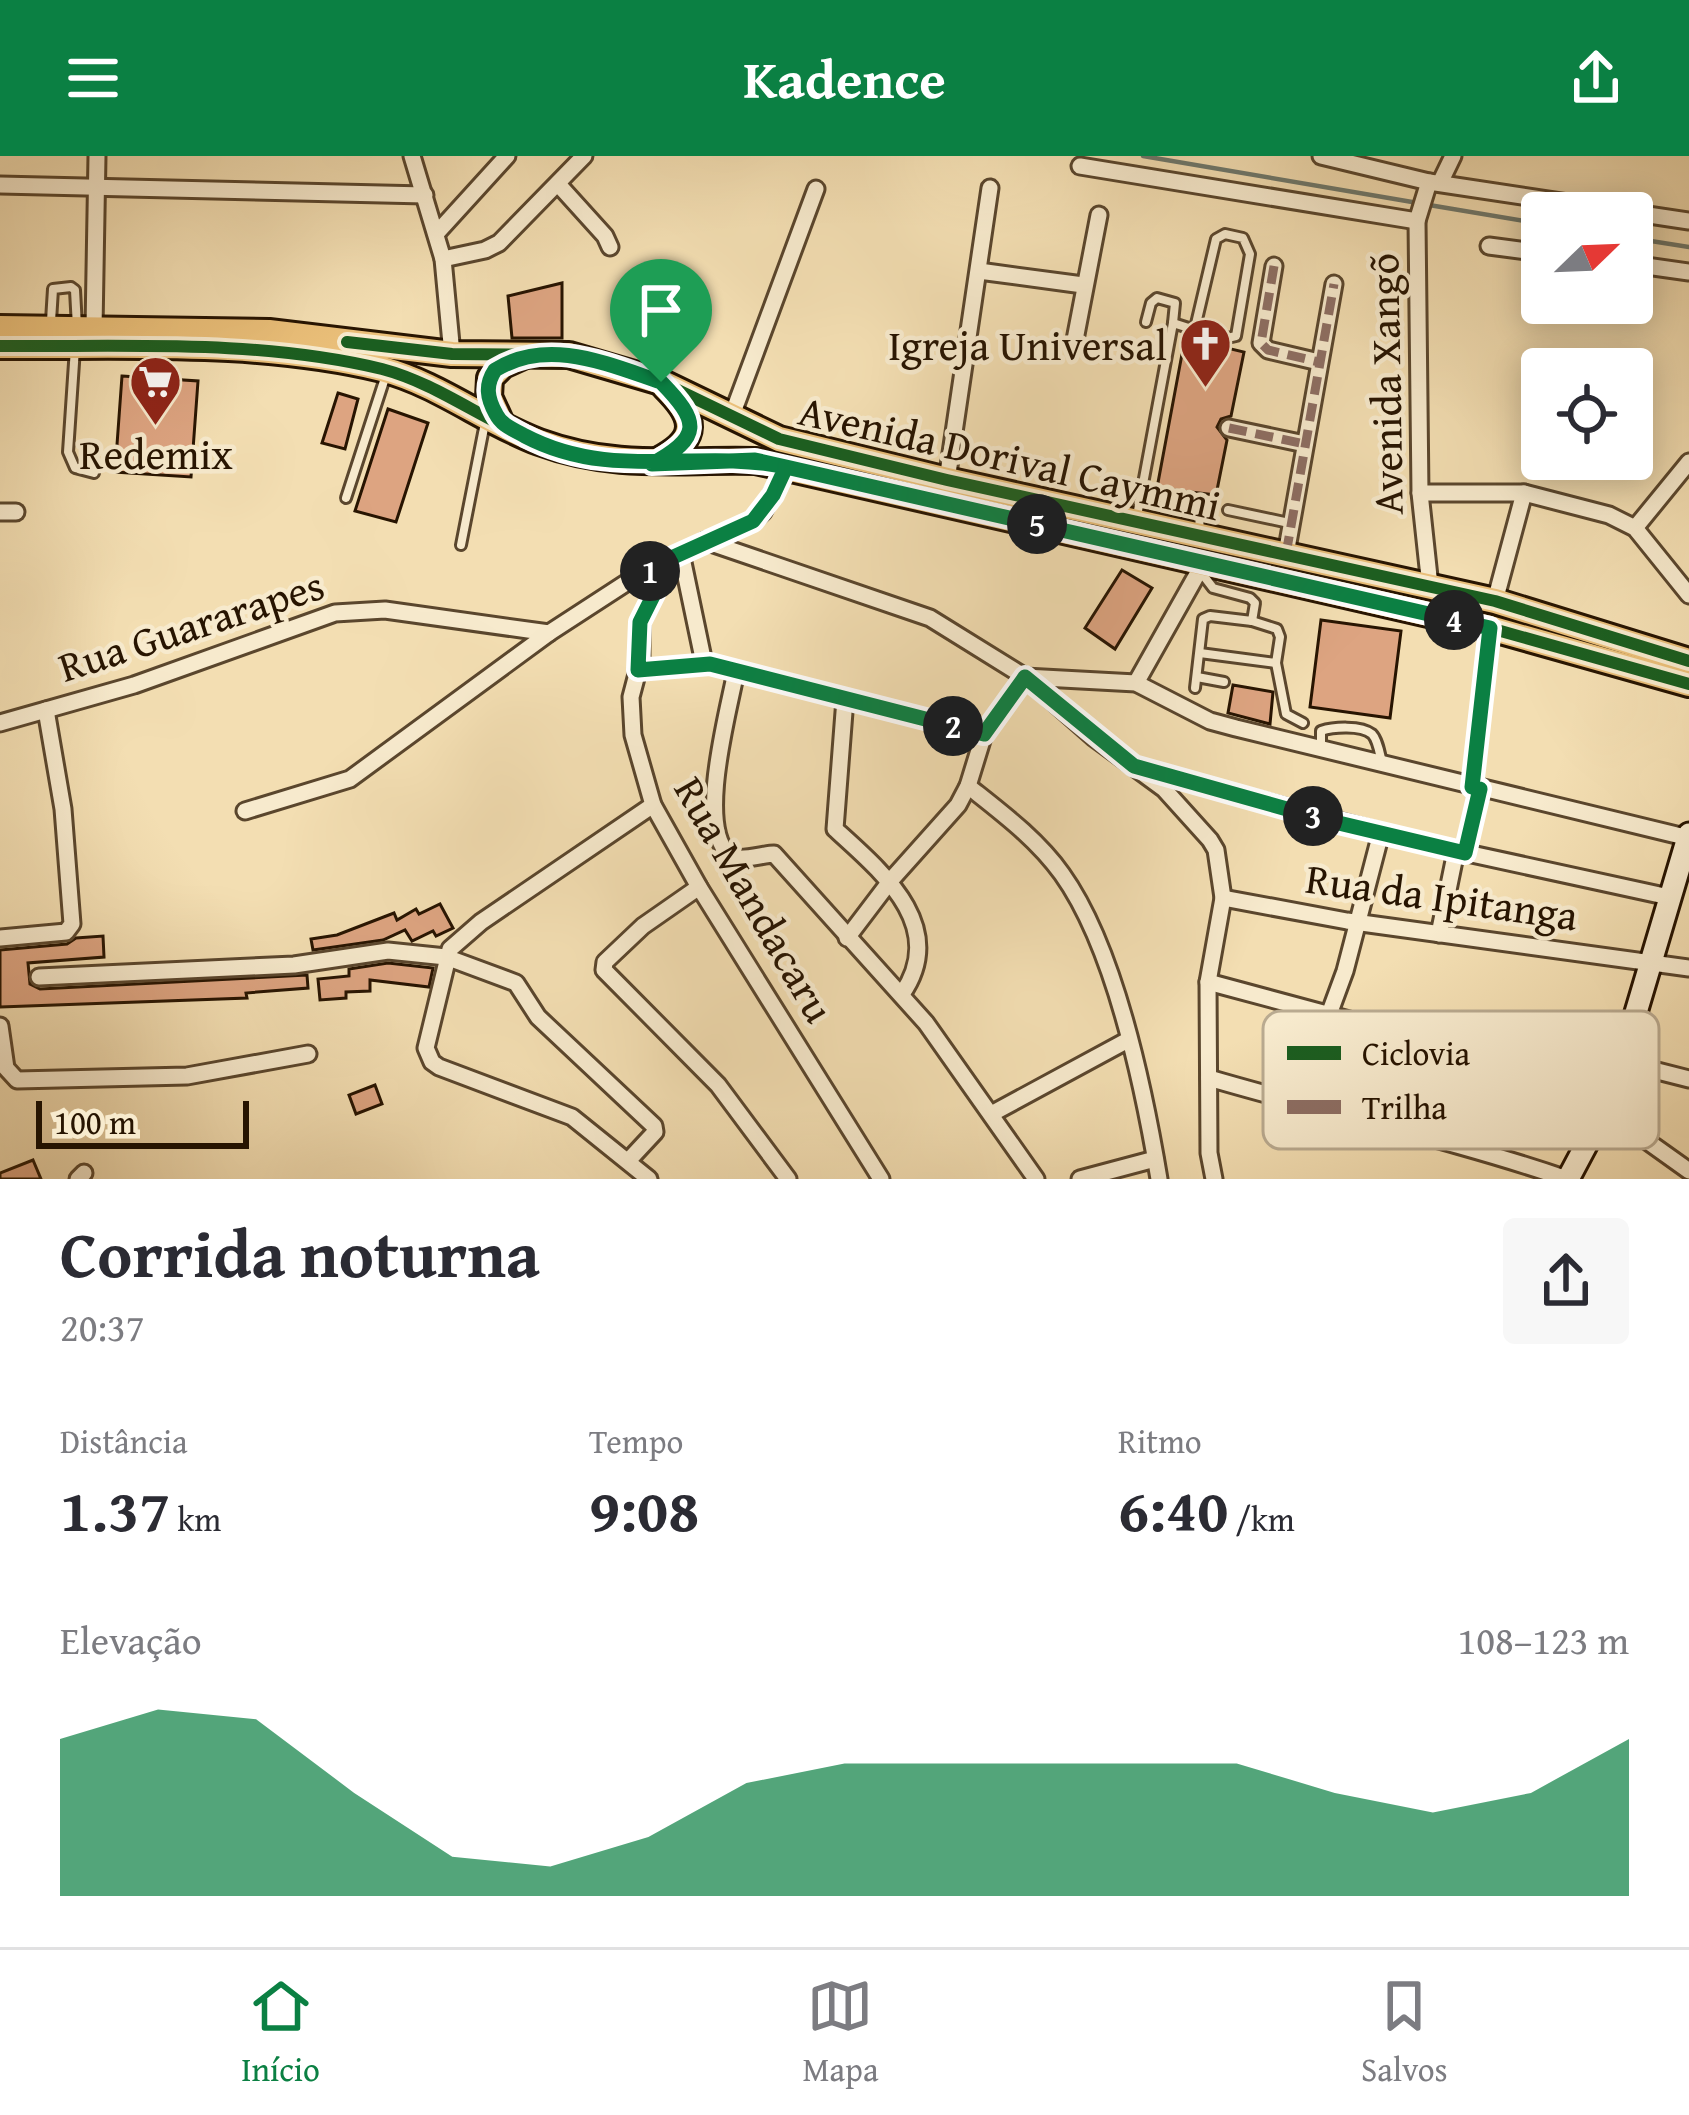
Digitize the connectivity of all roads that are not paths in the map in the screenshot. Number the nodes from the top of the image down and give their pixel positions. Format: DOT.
graph roads {
  1 [pos="97,156"];
  2 [pos="412,156"];
  3 [pos="507,156"];
  4 [pos="584,156"];
  5 [pos="1322,156"];
  6 [pos="1453,156"];
  7 [pos="1388,162"];
  8 [pos="1080,166"];
  9 [pos="558,184"];
  10 [pos="0,185"];
  11 [pos="1431,186"];
  12 [pos="990,188"];
  13 [pos="97,189"];
  14 [pos="816,189"];
  15 [pos="424,194"];
  16 [pos="1099,215"];
  17 [pos="1417,219"];
  18 [pos="1689,221"];
  19 [pos="436,234"];
  20 [pos="1489,246"];
  21 [pos="610,247"];
  22 [pos="1521,250"];
  23 [pos="443,259"];
  24 [pos="1274,266"];
  25 [pos="1653,268"];
  26 [pos="979,271"];
  27 [pos="1689,272"];
  28 [pos="1334,284"];
  29 [pos="1083,285"];
  30 [pos="90,322"];
  31 [pos="1146,322"];
  32 [pos="1174,323"];
  33 [pos="0,328"];
  34 [pos="50,328"];
  35 [pos="1195,328"];
  36 [pos="1074,345"];
  37 [pos="0,346"];
  38 [pos="533,352"];
  39 [pos="452,354"];
  40 [pos="1319,362"];
  41 [pos="387,370"];
  42 [pos="661,382"];
  43 [pos="730,418"];
  44 [pos="494,419"];
  45 [pos="1229,428"];
  46 [pos="1305,444"];
  47 [pos="1689,462"];
  48 [pos="652,464"];
  49 [pos="786,467"];
  50 [pos="94,473"];
  51 [pos="947,480"];
  52 [pos="1420,493"];
  53 [pos="1523,493"];
  54 [pos="1141,494"];
  55 [pos="346,498"];
  56 [pos="1228,510"];
  57 [pos="1136,521"];
  58 [pos="1291,523"];
  59 [pos="1636,528"];
  60 [pos="1199,535"];
  61 [pos="705,541"];
  62 [pos="461,545"];
  63 [pos="681,553"];
  64 [pos="1286,554"];
  65 [pos="1202,566"];
  66 [pos="649,568"];
  67 [pos="1236,582"];
  68 [pos="1430,586"];
  69 [pos="1689,595"];
  70 [pos="1495,601"];
  71 [pos="1252,621"];
  72 [pos="1490,628"];
  73 [pos="549,633"];
  74 [pos="1200,653"];
  75 [pos="1689,661"];
  76 [pos="704,663"];
  77 [pos="1276,663"];
  78 [pos="638,670"];
  79 [pos="736,671"];
  80 [pos="1025,677"];
  81 [pos="1224,682"];
  82 [pos="1136,683"];
  83 [pos="1689,684"];
  84 [pos="844,699"];
  85 [pos="46,710"];
  86 [pos="1304,723"];
  87 [pos="0,724"];
  88 [pos="984,734"];
  89 [pos="1321,748"];
  90 [pos="1382,764"];
  91 [pos="1134,766"];
  92 [pos="968,786"];
  93 [pos="1476,788"];
  94 [pos="653,805"];
  95 [pos="245,811"];
  96 [pos="1381,833"];
  97 [pos="1689,836"];
  98 [pos="1460,852"];
  99 [pos="891,880"];
  100 [pos="699,887"];
  101 [pos="1669,897"];
  102 [pos="1223,898"];
  103 [pos="1360,923"];
  104 [pos="1439,934"];
  105 [pos="0,938"];
  106 [pos="847,938"];
  107 [pos="446,957"];
  108 [pos="1652,961"];
  109 [pos="1689,968"];
  110 [pos="39,977"];
  111 [pos="1208,982"];
  112 [pos="902,994"];
  113 [pos="1311,1011"];
  114 [pos="1331,1011"];
  115 [pos="1637,1011"];
  116 [pos="0,1026"];
  117 [pos="1127,1040"];
  118 [pos="308,1054"];
  119 [pos="1659,1071"];
  120 [pos="1208,1078"];
  121 [pos="1689,1078"];
  122 [pos="1263,1094"];
  123 [pos="992,1113"];
  124 [pos="1480,1149"];
  125 [pos="1583,1149"];
  126 [pos="1658,1149"];
  127 [pos="1155,1159"];
  128 [pos="628,1161"];
  129 [pos="1689,1171"];
  130 [pos="649,1179"];
  131 [pos="788,1179"];
  132 [pos="881,1179"];
  133 [pos="1036,1179"];
  134 [pos="1080,1179"];
  135 [pos="1159,1179"];
  136 [pos="1214,1179"];
  137 [pos="1567,1179"];
  1 -- 13 [label="street"];
  2 -- 15 [label="street"];
  3 -- 19 [label="street"];
  4 -- 9 [label="street"];
  5 -- 7 [label="street"];
  6 -- 11 [label="street, Avenida Xangõ"];
  7 -- 11 [label="street"];
  8 -- 17 [label="street"];
  9 -- 21 [label="street"];
  9 -- 23 [label="street"];
  10 -- 13 [label="street"];
  11 -- 17 [label="street, Avenida Xangõ"];
  11 -- 18 [label="street"];
  12 -- 26 [label="street"];
  13 -- 15 [label="street"];
  13 -- 30 [label="street"];
  14 -- 43 [label="street"];
  15 -- 19 [label="street"];
  16 -- 29 [label="street"];
  17 -- 52 [label="street, Avenida Xangõ"];
  19 -- 23 [label="street"];
  20 -- 22 [label="street"];
  23 -- 39 [label="street"];
  24 -- 40 [label="street"];
  25 -- 27 [label="street"];
  26 -- 29 [label="street"];
  26 -- 51 [label="street"];
  28 -- 40 [label="street"];
  29 -- 36 [label="street"];
  30 -- 34 [label="main road, Avenida Dorival Caymmi"];
  30 -- 34 [label="lane"];
  30 -- 37 [label="main road, Avenida Dorival Caymmi"];
  30 -- 39 [label="main road, Avenida Dorival Caymmi"];
  30 -- 41 [label="main road, Avenida Dorival Caymmi"];
  30 -- 50 [label="lane"];
  31 -- 32 [label="lane"];
  32 -- 35 [label="lane"];
  32 -- 54 [label="lane"];
  33 -- 34 [label="main road, Avenida Dorival Caymmi"];
  35 -- 35 [label="lane"];
  38 -- 39 [label="main road, Avenida Dorival Caymmi"];
  38 -- 42 [label="main road, Avenida Dorival Caymmi"];
  38 -- 44 [label="main road"];
  40 -- 46 [label="street"];
  41 -- 44 [label="main road, Avenida Dorival Caymmi"];
  41 -- 55 [label="lane"];
  42 -- 43 [label="main road, Avenida Dorival Caymmi"];
  42 -- 48 [label="main road"];
  43 -- 51 [label="main road, Avenida Dorival Caymmi"];
  44 -- 48 [label="main road, Avenida Dorival Caymmi"];
  44 -- 62 [label="lane"];
  45 -- 46 [label="street"];
  46 -- 58 [label="street"];
  47 -- 59 [label="street"];
  48 -- 49 [label="main road, Avenida Dorival Caymmi"];
  49 -- 61 [label="street"];
  49 -- 65 [label="main road, Avenida Dorival Caymmi"];
  51 -- 57 [label="main road, Avenida Dorival Caymmi"];
  52 -- 53 [label="street"];
  52 -- 68 [label="street, Avenida Xangõ"];
  53 -- 59 [label="street"];
  53 -- 70 [label="street"];
  54 -- 57 [label="lane"];
  54 -- 60 [label="lane"];
  56 -- 58 [label="lane"];
  57 -- 60 [label="main road, Avenida Dorival Caymmi"];
  58 -- 64 [label="street"];
  59 -- 69 [label="street"];
  60 -- 64 [label="main road, Avenida Dorival Caymmi"];
  61 -- 63 [label="street"];
  61 -- 80 [label="street"];
  63 -- 66 [label="street"];
  63 -- 76 [label="street"];
  64 -- 68 [label="main road, Avenida Dorival Caymmi"];
  65 -- 67 [label="main road, Avenida Dorival Caymmi"];
  65 -- 82 [label="street"];
  66 -- 73 [label="street"];
  66 -- 78 [label="street, Rua Mandacaru"];
  67 -- 71 [label="lane"];
  67 -- 72 [label="main road, Avenida Dorival Caymmi"];
  68 -- 70 [label="main road, Avenida Dorival Caymmi"];
  70 -- 75 [label="main road, Avenida Dorival Caymmi"];
  71 -- 74 [label="lane"];
  71 -- 77 [label="lane"];
  72 -- 83 [label="main road, Avenida Dorival Caymmi"];
  72 -- 93 [label="street"];
  73 -- 85 [label="street, Rua Guararapes"];
  73 -- 95 [label="street"];
  74 -- 77 [label="lane"];
  74 -- 81 [label="lane"];
  76 -- 78 [label="street"];
  76 -- 79 [label="street"];
  77 -- 86 [label="lane"];
  78 -- 94 [label="street, Rua Mandacaru"];
  79 -- 84 [label="street"];
  79 -- 106 [label="street"];
  80 -- 82 [label="street"];
  80 -- 88 [label="street"];
  80 -- 91 [label="street"];
  82 -- 89 [label="street"];
  84 -- 88 [label="street"];
  84 -- 99 [label="street"];
  85 -- 87 [label="street, Rua Guararapes"];
  85 -- 105 [label="street"];
  88 -- 92 [label="street"];
  89 -- 90 [label="street"];
  89 -- 90 [label="lane"];
  90 -- 93 [label="street"];
  91 -- 96 [label="street"];
  91 -- 102 [label="street"];
  92 -- 99 [label="street"];
  92 -- 117 [label="street"];
  93 -- 97 [label="street"];
  93 -- 98 [label="street"];
  94 -- 100 [label="street, Rua Mandacaru"];
  94 -- 107 [label="street"];
  96 -- 98 [label="street"];
  96 -- 103 [label="street"];
  97 -- 101 [label="street"];
  98 -- 101 [label="street"];
  98 -- 104 [label="street"];
  99 -- 106 [label="street"];
  99 -- 112 [label="street"];
  100 -- 131 [label="street"];
  100 -- 132 [label="street, Rua Mandacaru"];
  101 -- 108 [label="street"];
  102 -- 103 [label="street, Rua da Ipitanga"];
  102 -- 111 [label="street"];
  103 -- 104 [label="street, Rua da Ipitanga"];
  103 -- 114 [label="street"];
  104 -- 108 [label="street, Rua da Ipitanga"];
  106 -- 112 [label="street"];
  107 -- 110 [label="street"];
  107 -- 128 [label="street"];
  107 -- 128 [label="street"];
  108 -- 109 [label="street, Rua da Ipitanga"];
  108 -- 115 [label="street"];
  111 -- 113 [label="street"];
  111 -- 120 [label="street"];
  112 -- 123 [label="street"];
  116 -- 118 [label="street"];
  117 -- 123 [label="street"];
  117 -- 127 [label="street"];
  119 -- 121 [label="street"];
  120 -- 122 [label="street"];
  120 -- 136 [label="street"];
  123 -- 133 [label="street"];
  124 -- 137 [label="street"];
  125 -- 137 [label="street"];
  126 -- 129 [label="street"];
  127 -- 134 [label="street"];
  127 -- 135 [label="street"];
  128 -- 130 [label="street"];
}
